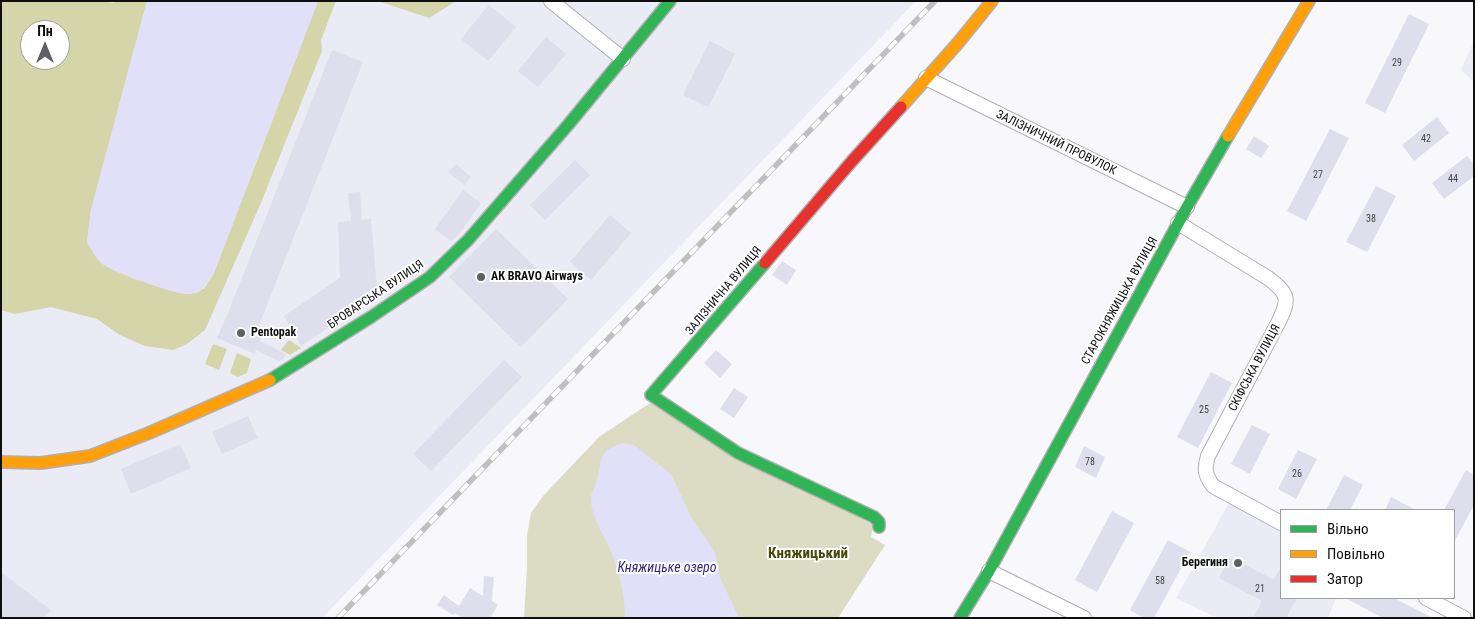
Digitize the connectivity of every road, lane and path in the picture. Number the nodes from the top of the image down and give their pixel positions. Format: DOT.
graph roads {
  1 [pos="551,1"];
  2 [pos="670,1"];
  3 [pos="992,1"];
  4 [pos="1309,1"];
  5 [pos="623,59"];
  6 [pos="926,78"];
  7 [pos="1187,207"];
  8 [pos="1178,223"];
  9 [pos="1,462"];
  10 [pos="1280,522"];
  11 [pos="879,527"];
  12 [pos="989,571"];
  13 [pos="1428,599"];
  14 [pos="960,618"];
  15 [pos="1084,618"];
  16 [pos="1464,618"];
  1 -- 5 [label="street"];
  2 -- 5 [label="street, БРОВАРСЬКА ВУЛИЦЯ"];
  3 -- 6 [label="street, ЗАЛІЗНИЧНА ВУЛИЦЯ"];
  4 -- 7 [label="street, СТАРОКНЯЖИЦЬКА ВУЛИЦЯ"];
  5 -- 9 [label="street, БРОВАРСЬКА ВУЛИЦЯ"];
  6 -- 7 [label="street, ЗАЛІЗНИЧНИЙ ПРОВУЛОК"];
  6 -- 11 [label="street, ЗАЛІЗНИЧНА ВУЛИЦЯ"];
  7 -- 8 [label="street, СТАРОКНЯЖИЦЬКА ВУЛИЦЯ"];
  8 -- 10 [label="street, СКІФСЬКА ВУЛИЦЯ"];
  8 -- 12 [label="street, СТАРОКНЯЖИЦЬКА ВУЛИЦЯ"];
  12 -- 14 [label="street, СТАРОКНЯЖИЦЬКА ВУЛИЦЯ"];
  12 -- 15 [label="street"];
  13 -- 16 [label="street"];
}
